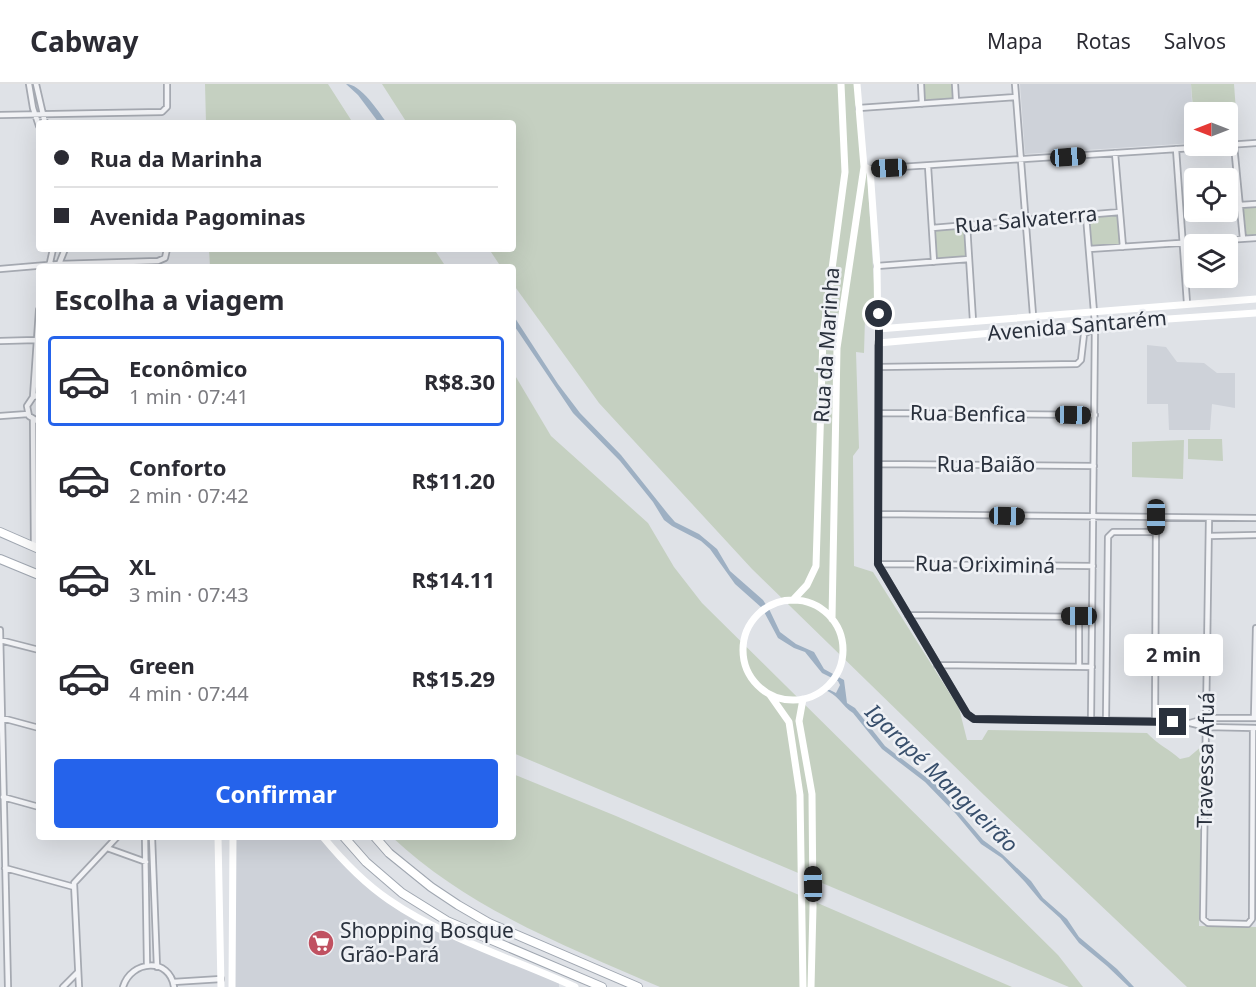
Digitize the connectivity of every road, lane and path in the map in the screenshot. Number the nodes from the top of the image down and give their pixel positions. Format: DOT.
graph roads {
  1 [pos="29,84"];
  2 [pos="36,84"];
  3 [pos="167,84"];
  4 [pos="841,84"];
  5 [pos="857,84"];
  6 [pos="921,84"];
  7 [pos="955,84"];
  8 [pos="1015,84"];
  9 [pos="1016,97"];
  10 [pos="956,101"];
  11 [pos="922,104"];
  12 [pos="859,108"];
  13 [pos="35,114"];
  14 [pos="42,114"];
  15 [pos="0,115"];
  16 [pos="37,120"];
  17 [pos="44,120"];
  18 [pos="1256,143"];
  19 [pos="1238,145"];
  20 [pos="1184,148"];
  21 [pos="1176,149"];
  22 [pos="1115,153"];
  23 [pos="1235,156"];
  24 [pos="1021,160"];
  25 [pos="928,166"];
  26 [pos="867,168"];
  27 [pos="1256,204"];
  28 [pos="1240,205"];
  29 [pos="1119,212"];
  30 [pos="1086,216"];
  31 [pos="1026,220"];
  32 [pos="967,225"];
  33 [pos="932,228"];
  34 [pos="1256,238"];
  35 [pos="1243,239"];
  36 [pos="1182,244"];
  37 [pos="1123,248"];
  38 [pos="1089,249"];
  39 [pos="166,252"];
  40 [pos="969,259"];
  41 [pos="934,262"];
  42 [pos="83,264"];
  43 [pos="877,266"];
  44 [pos="36,267"];
  45 [pos="0,269"];
  46 [pos="1256,298"];
  47 [pos="1187,303"];
  48 [pos="1094,310"];
  49 [pos="1256,313"];
  50 [pos="1033,315"];
  51 [pos="973,321"];
  52 [pos="1095,326"];
  53 [pos="898,327"];
  54 [pos="878,329"];
  55 [pos="36,340"];
  56 [pos="0,341"];
  57 [pos="898,341"];
  58 [pos="878,343"];
  59 [pos="36,363"];
  60 [pos="878,367"];
  61 [pos="36,396"];
  62 [pos="33,397"];
  63 [pos="878,413"];
  64 [pos="28,414"];
  65 [pos="1095,415"];
  66 [pos="0,416"];
  67 [pos="33,419"];
  68 [pos="36,420"];
  69 [pos="36,444"];
  70 [pos="878,464"];
  71 [pos="1094,466"];
  72 [pos="878,514"];
  73 [pos="1094,517"];
  74 [pos="1156,517"];
  75 [pos="1209,518"];
  76 [pos="1256,518"];
  77 [pos="36,525"];
  78 [pos="0,532"];
  79 [pos="1156,532"];
  80 [pos="1256,535"];
  81 [pos="1209,536"];
  82 [pos="36,548"];
  83 [pos="0,559"];
  84 [pos="878,564"];
  85 [pos="1093,566"];
  86 [pos="36,574"];
  87 [pos="793,600"];
  88 [pos="908,615"];
  89 [pos="1079,616"];
  90 [pos="1093,616"];
  91 [pos="832,619"];
  92 [pos="1256,628"];
  93 [pos="0,630"];
  94 [pos="0,640"];
  95 [pos="36,649"];
  96 [pos="937,665"];
  97 [pos="1079,667"];
  98 [pos="1092,667"];
  99 [pos="1,677"];
  100 [pos="770,695"];
  101 [pos="803,699"];
  102 [pos="2,718"];
  103 [pos="1207,718"];
  104 [pos="1255,718"];
  105 [pos="1091,719"];
  106 [pos="1106,720"];
  107 [pos="1155,720"];
  108 [pos="1190,723"];
  109 [pos="36,727"];
  110 [pos="1206,727"];
  111 [pos="1255,728"];
  112 [pos="1,755"];
  113 [pos="3,797"];
  114 [pos="36,806"];
  115 [pos="2,831"];
  116 [pos="114,840"];
  117 [pos="145,840"];
  118 [pos="152,840"];
  119 [pos="219,840"];
  120 [pos="233,840"];
  121 [pos="326,840"];
  122 [pos="347,840"];
  123 [pos="378,840"];
  124 [pos="107,848"];
  125 [pos="146,862"];
  126 [pos="5,868"];
  127 [pos="146,881"];
  128 [pos="155,882"];
  129 [pos="74,887"];
  130 [pos="3,904"];
  131 [pos="219,936"];
  132 [pos="232,951"];
  133 [pos="147,965"];
  134 [pos="157,967"];
  135 [pos="78,972"];
  136 [pos="221,983"];
  137 [pos="173,984"];
  138 [pos="573,986"];
  139 [pos="8,987"];
  140 [pos="63,987"];
  141 [pos="79,987"];
  142 [pos="123,987"];
  143 [pos="232,987"];
  144 [pos="602,987"];
  145 [pos="638,987"];
  146 [pos="803,987"];
  147 [pos="811,987"];
  1 -- 13 [label="street"];
  2 -- 14 [label="street"];
  3 -- 14 [label="street"];
  4 -- 87 [label="main road, Rua da Marinha"];
  5 -- 12 [label="main road, Rua da Marinha"];
  6 -- 11 [label="street"];
  7 -- 10 [label="street"];
  8 -- 9 [label="street"];
  9 -- 10 [label="street"];
  9 -- 24 [label="street"];
  10 -- 11 [label="street"];
  11 -- 12 [label="street"];
  12 -- 26 [label="main road, Rua da Marinha"];
  13 -- 14 [label="street"];
  13 -- 15 [label="street"];
  13 -- 16 [label="street"];
  14 -- 17 [label="street"];
  18 -- 19 [label="street"];
  20 -- 21 [label="street"];
  21 -- 22 [label="street"];
  21 -- 36 [label="street"];
  22 -- 24 [label="street"];
  22 -- 29 [label="street"];
  23 -- 28 [label="street"];
  24 -- 25 [label="street"];
  24 -- 31 [label="street"];
  25 -- 26 [label="street"];
  25 -- 33 [label="street"];
  26 -- 43 [label="main road, Rua da Marinha"];
  26 -- 91 [label="main road, Rua da Marinha"];
  27 -- 28 [label="street"];
  28 -- 35 [label="street"];
  29 -- 30 [label="street, Rua Salvaterra"];
  29 -- 37 [label="street"];
  30 -- 31 [label="street, Rua Salvaterra"];
  30 -- 38 [label="street"];
  31 -- 32 [label="street, Rua Salvaterra"];
  31 -- 50 [label="street"];
  32 -- 33 [label="street, Rua Salvaterra"];
  32 -- 40 [label="street"];
  33 -- 41 [label="street"];
  34 -- 35 [label="street"];
  35 -- 36 [label="street"];
  36 -- 37 [label="street"];
  36 -- 47 [label="street"];
  37 -- 38 [label="street"];
  38 -- 48 [label="street"];
  39 -- 42 [label="street"];
  40 -- 41 [label="street"];
  40 -- 51 [label="street"];
  41 -- 43 [label="street"];
  43 -- 54 [label="main road, Rua da Marinha"];
  44 -- 45 [label="street"];
  46 -- 47 [label="main road, Avenida Santarém"];
  47 -- 48 [label="main road, Avenida Santarém"];
  48 -- 50 [label="main road, Avenida Santarém"];
  48 -- 52 [label="street"];
  49 -- 52 [label="main road, Avenida Santarém"];
  50 -- 51 [label="main road, Avenida Santarém"];
  51 -- 53 [label="main road, Avenida Santarém"];
  52 -- 57 [label="main road, Avenida Santarém"];
  52 -- 60 [label="street"];
  52 -- 65 [label="street"];
  53 -- 54 [label="main road, Avenida Santarém"];
  53 -- 57 [label="main road"];
  54 -- 58 [label="main road, Rua da Marinha"];
  55 -- 56 [label="street"];
  57 -- 58 [label="main road, Avenida Santarém"];
  58 -- 60 [label="street, Rua da Marinha"];
  59 -- 62 [label="street"];
  60 -- 63 [label="street, Rua da Marinha"];
  61 -- 62 [label="street"];
  62 -- 64 [label="street"];
  63 -- 65 [label="street, Rua Benfica"];
  63 -- 70 [label="street, Rua da Marinha"];
  64 -- 66 [label="street"];
  64 -- 67 [label="street"];
  65 -- 71 [label="street"];
  67 -- 68 [label="street"];
  67 -- 69 [label="street"];
  69 -- 77 [label="street"];
  70 -- 71 [label="street, Rua Baião"];
  70 -- 72 [label="street, Rua da Marinha"];
  71 -- 73 [label="street"];
  72 -- 73 [label="street"];
  72 -- 84 [label="street, Rua da Marinha"];
  73 -- 74 [label="street"];
  73 -- 85 [label="street"];
  74 -- 75 [label="street"];
  74 -- 79 [label="street"];
  75 -- 76 [label="street"];
  75 -- 81 [label="street, Travessa Afuá"];
  77 -- 82 [label="street"];
  78 -- 82 [label="main road"];
  79 -- 106 [label="street"];
  79 -- 107 [label="street"];
  80 -- 81 [label="street"];
  81 -- 103 [label="street, Travessa Afuá"];
  83 -- 86 [label="main road"];
  84 -- 85 [label="street, Rua Oriximiná"];
  84 -- 88 [label="street"];
  85 -- 90 [label="street"];
  87 -- 91 [label="main road"];
  87 -- 100 [label="main road"];
  88 -- 89 [label="street"];
  88 -- 96 [label="street"];
  89 -- 90 [label="street"];
  89 -- 97 [label="street"];
  90 -- 98 [label="street"];
  91 -- 101 [label="main road"];
  92 -- 104 [label="street"];
  93 -- 94 [label="street"];
  94 -- 95 [label="street"];
  94 -- 99 [label="street"];
  96 -- 97 [label="street"];
  96 -- 105 [label="street"];
  97 -- 98 [label="street"];
  98 -- 105 [label="street"];
  99 -- 102 [label="street"];
  100 -- 101 [label="main road"];
  100 -- 146 [label="main road"];
  101 -- 147 [label="main road"];
  102 -- 109 [label="street"];
  102 -- 112 [label="street"];
  103 -- 104 [label="street"];
  103 -- 108 [label="street"];
  103 -- 110 [label="street, Travessa Afuá"];
  105 -- 106 [label="street"];
  106 -- 107 [label="street"];
  107 -- 108 [label="street"];
  108 -- 110 [label="street"];
  110 -- 111 [label="street"];
  110 -- 111 [label="street, Travessa Afuá"];
  112 -- 113 [label="street"];
  113 -- 114 [label="street"];
  113 -- 115 [label="street"];
  115 -- 126 [label="street"];
  116 -- 124 [label="street"];
  117 -- 125 [label="street"];
  118 -- 128 [label="street"];
  119 -- 131 [label="main road"];
  120 -- 132 [label="main road"];
  121 -- 138 [label="main road"];
  122 -- 144 [label="main road"];
  123 -- 145 [label="main road"];
  124 -- 125 [label="street"];
  124 -- 129 [label="street"];
  125 -- 127 [label="street"];
  126 -- 129 [label="street"];
  126 -- 130 [label="street"];
  127 -- 128 [label="street"];
  127 -- 133 [label="street"];
  128 -- 134 [label="street"];
  129 -- 135 [label="street"];
  130 -- 139 [label="street"];
  131 -- 132 [label="main road"];
  131 -- 136 [label="main road"];
  132 -- 143 [label="main road"];
  133 -- 134 [label="street"];
  133 -- 142 [label="street"];
  134 -- 137 [label="street"];
  135 -- 140 [label="street"];
  135 -- 141 [label="street"];
  136 -- 137 [label="street"];
}
